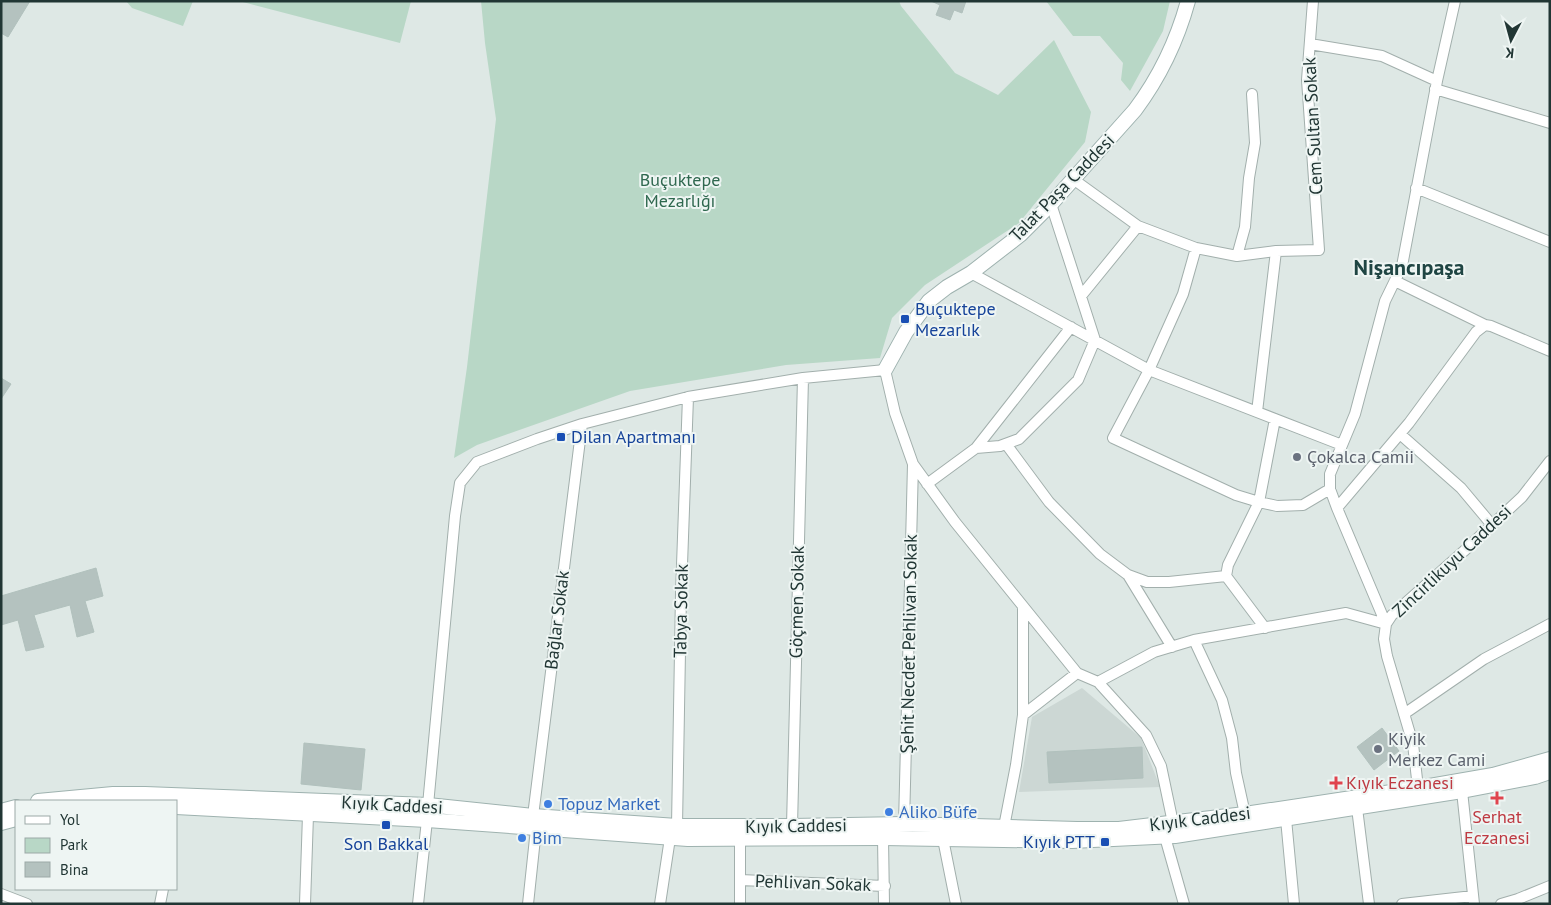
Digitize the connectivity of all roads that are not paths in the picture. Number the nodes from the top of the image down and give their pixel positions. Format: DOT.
graph roads {
  1 [pos="1188,1"];
  2 [pos="1313,1"];
  3 [pos="1455,1"];
  4 [pos="1310,44"];
  5 [pos="1436,85"];
  6 [pos="1252,94"];
  7 [pos="1550,123"];
  8 [pos="1074,179"];
  9 [pos="1416,188"];
  10 [pos="1051,204"];
  11 [pos="1138,226"];
  12 [pos="1550,242"];
  13 [pos="1196,248"];
  14 [pos="1276,251"];
  15 [pos="1237,256"];
  16 [pos="972,274"];
  17 [pos="1395,281"];
  18 [pos="1081,296"];
  19 [pos="1485,325"];
  20 [pos="1071,327"];
  21 [pos="1095,340"];
  22 [pos="1550,351"];
  23 [pos="885,370"];
  24 [pos="1149,370"];
  25 [pos="803,378"];
  26 [pos="688,397"];
  27 [pos="1257,412"];
  28 [pos="1275,419"];
  29 [pos="582,424"];
  30 [pos="1400,434"];
  31 [pos="1006,444"];
  32 [pos="1342,445"];
  33 [pos="976,448"];
  34 [pos="1550,461"];
  35 [pos="913,464"];
  36 [pos="927,484"];
  37 [pos="1330,489"];
  38 [pos="1259,502"];
  39 [pos="1336,508"];
  40 [pos="1492,525"];
  41 [pos="1128,575"];
  42 [pos="1226,576"];
  43 [pos="1023,607"];
  44 [pos="1386,624"];
  45 [pos="1550,624"];
  46 [pos="1265,628"];
  47 [pos="1194,640"];
  48 [pos="1172,647"];
  49 [pos="1077,673"];
  50 [pos="1098,682"];
  51 [pos="1404,714"];
  52 [pos="1023,716"];
  53 [pos="1550,759"];
  54 [pos="1550,772"];
  55 [pos="1418,788"];
  56 [pos="1462,791"];
  57 [pos="49,800"];
  58 [pos="428,805"];
  59 [pos="15,807"];
  60 [pos="178,807"];
  61 [pos="1357,808"];
  62 [pos="1,811"];
  63 [pos="1245,814"];
  64 [pos="308,815"];
  65 [pos="15,819"];
  66 [pos="1286,819"];
  67 [pos="427,820"];
  68 [pos="535,822"];
  69 [pos="1,823"];
  70 [pos="904,824"];
  71 [pos="792,826"];
  72 [pos="1004,827"];
  73 [pos="673,832"];
  74 [pos="1171,832"];
  75 [pos="883,838"];
  76 [pos="905,838"];
  77 [pos="740,839"];
  78 [pos="943,839"];
  79 [pos="740,880"];
  80 [pos="885,886"];
  81 [pos="1550,886"];
  82 [pos="163,890"];
  83 [pos="1,894"];
  84 [pos="1474,900"];
  85 [pos="28,904"];
  86 [pos="160,904"];
  87 [pos="305,904"];
  88 [pos="418,904"];
  89 [pos="528,904"];
  90 [pos="660,904"];
  91 [pos="740,904"];
  92 [pos="884,904"];
  93 [pos="956,904"];
  94 [pos="1184,904"];
  95 [pos="1294,904"];
  96 [pos="1369,904"];
  97 [pos="1402,904"];
  98 [pos="1501,904"];
  1 -- 8 [label="main road, Talat Paşa Caddesi"];
  2 -- 4 [label="street, Cem Sultan Sokak"];
  3 -- 5 [label="street"];
  4 -- 5 [label="street"];
  4 -- 14 [label="street, Cem Sultan Sokak"];
  5 -- 7 [label="street"];
  5 -- 9 [label="street"];
  6 -- 15 [label="street"];
  8 -- 10 [label="main road, Talat Paşa Caddesi"];
  8 -- 11 [label="street"];
  9 -- 12 [label="street"];
  9 -- 17 [label="street"];
  10 -- 16 [label="main road, Talat Paşa Caddesi"];
  10 -- 18 [label="street"];
  11 -- 13 [label="street"];
  11 -- 18 [label="street"];
  13 -- 15 [label="street"];
  13 -- 24 [label="street"];
  14 -- 15 [label="street"];
  14 -- 27 [label="street"];
  16 -- 20 [label="street"];
  16 -- 23 [label="main road, Talat Paşa Caddesi"];
  17 -- 19 [label="street"];
  17 -- 32 [label="street"];
  18 -- 21 [label="street"];
  19 -- 22 [label="street"];
  19 -- 30 [label="street"];
  20 -- 21 [label="street"];
  20 -- 33 [label="street"];
  21 -- 24 [label="street"];
  21 -- 31 [label="street"];
  23 -- 25 [label="street"];
  23 -- 35 [label="street"];
  24 -- 27 [label="street"];
  24 -- 38 [label="street"];
  25 -- 26 [label="street"];
  25 -- 71 [label="street, Göçmen Sokak"];
  26 -- 29 [label="street"];
  26 -- 73 [label="street, Tabya Sokak"];
  27 -- 28 [label="street"];
  28 -- 32 [label="street"];
  28 -- 38 [label="street"];
  29 -- 58 [label="street"];
  29 -- 68 [label="street, Bağlar Sokak"];
  30 -- 39 [label="street"];
  30 -- 40 [label="street"];
  31 -- 33 [label="street"];
  31 -- 41 [label="street"];
  32 -- 37 [label="street"];
  33 -- 36 [label="street"];
  34 -- 40 [label="street, Zincirlikuyu Caddesi"];
  35 -- 36 [label="street"];
  35 -- 70 [label="street, Şehit Necdet Pehlivan Sokak"];
  36 -- 43 [label="street"];
  37 -- 38 [label="street"];
  37 -- 39 [label="street"];
  38 -- 42 [label="street"];
  39 -- 44 [label="street"];
  40 -- 44 [label="street, Zincirlikuyu Caddesi"];
  41 -- 42 [label="street"];
  41 -- 48 [label="street"];
  42 -- 46 [label="street"];
  43 -- 49 [label="street"];
  43 -- 52 [label="street"];
  44 -- 46 [label="street"];
  44 -- 51 [label="street, Zincirlikuyu Caddesi"];
  45 -- 51 [label="street"];
  46 -- 47 [label="street"];
  47 -- 48 [label="street"];
  47 -- 63 [label="street"];
  48 -- 50 [label="street"];
  49 -- 50 [label="street"];
  49 -- 52 [label="street"];
  50 -- 74 [label="street"];
  51 -- 55 [label="street, Zincirlikuyu Caddesi"];
  52 -- 72 [label="street"];
  53 -- 55 [label="main road, Kıyık Caddesi"];
  54 -- 56 [label="main road, Kıyık Caddesi"];
  55 -- 63 [label="main road, Kıyık Caddesi"];
  56 -- 61 [label="main road, Kıyık Caddesi"];
  56 -- 84 [label="street"];
  57 -- 58 [label="main road, Kıyık Caddesi"];
  58 -- 67 [label="main road"];
  58 -- 68 [label="main road, Kıyık Caddesi"];
  59 -- 62 [label="main road"];
  60 -- 64 [label="main road, Kıyık Caddesi"];
  61 -- 66 [label="main road, Kıyık Caddesi"];
  61 -- 96 [label="street"];
  63 -- 74 [label="main road, Kıyık Caddesi"];
  64 -- 67 [label="main road, Kıyık Caddesi"];
  64 -- 87 [label="street"];
  65 -- 69 [label="main road"];
  66 -- 74 [label="main road, Kıyık Caddesi"];
  66 -- 95 [label="street"];
  67 -- 68 [label="main road, Kıyık Caddesi"];
  67 -- 88 [label="street"];
  68 -- 73 [label="main road, Kıyık Caddesi"];
  68 -- 89 [label="street, Bağlar Sokak"];
  70 -- 71 [label="main road, Kıyık Caddesi"];
  70 -- 72 [label="main road, Kıyık Caddesi"];
  70 -- 76 [label="main road"];
  71 -- 73 [label="main road, Kıyık Caddesi"];
  72 -- 74 [label="main road, Kıyık Caddesi"];
  73 -- 77 [label="main road, Kıyık Caddesi"];
  73 -- 90 [label="street, Tabya Sokak"];
  74 -- 78 [label="main road, Kıyık Caddesi"];
  74 -- 94 [label="street"];
  75 -- 76 [label="main road, Kıyık Caddesi"];
  75 -- 77 [label="main road, Kıyık Caddesi"];
  75 -- 80 [label="street"];
  76 -- 78 [label="main road, Kıyık Caddesi"];
  77 -- 79 [label="street"];
  78 -- 93 [label="street"];
  79 -- 80 [label="street, Pehlivan Sokak"];
  79 -- 91 [label="street"];
  80 -- 92 [label="street"];
  81 -- 98 [label="street"];
  82 -- 86 [label="street"];
  83 -- 85 [label="street"];
  84 -- 97 [label="street"];
}
